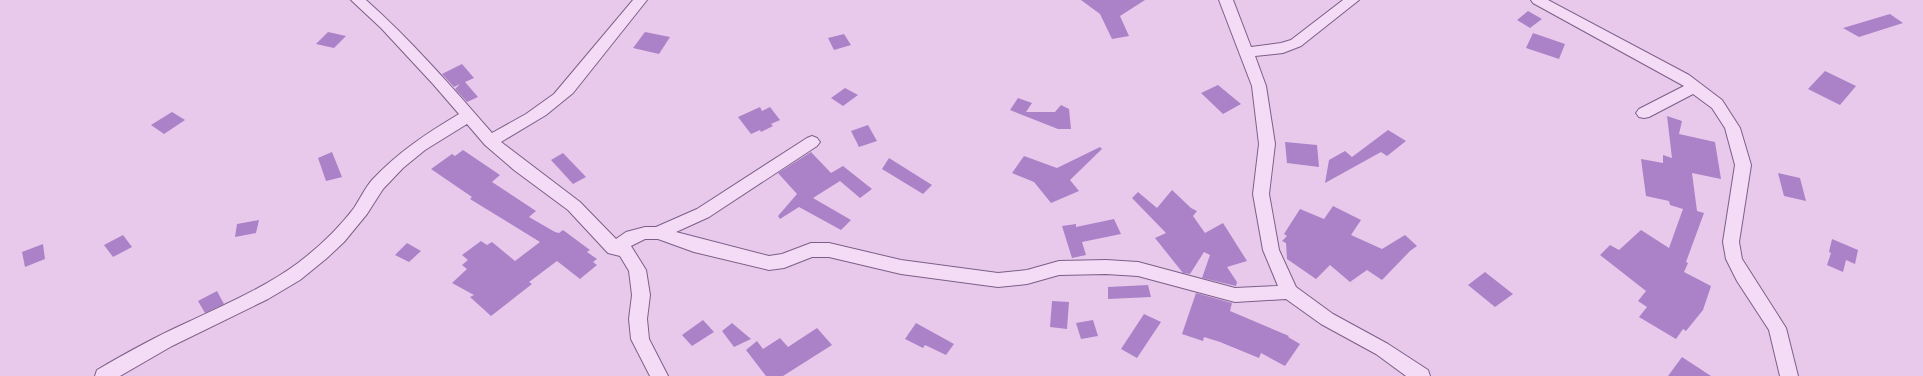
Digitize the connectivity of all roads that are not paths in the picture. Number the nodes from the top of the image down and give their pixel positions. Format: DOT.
graph roads {
  1 [pos="358,0"];
  2 [pos="640,0"];
  3 [pos="1226,0"];
  4 [pos="1352,0"];
  5 [pos="1538,0"];
  6 [pos="1245,52"];
  7 [pos="1694,87"];
  8 [pos="1644,113"];
  9 [pos="468,116"];
  10 [pos="490,141"];
  11 [pos="812,142"];
  12 [pos="658,233"];
  13 [pos="614,248"];
  14 [pos="1289,292"];
  15 [pos="655,375"];
  16 [pos="104,376"];
  17 [pos="1421,376"];
  18 [pos="1789,376"];
  1 -- 9 [label="street"];
  2 -- 10 [label="street"];
  3 -- 6 [label="street"];
  4 -- 6 [label="street"];
  5 -- 7 [label="street"];
  6 -- 14 [label="street"];
  7 -- 8 [label="street"];
  7 -- 18 [label="street"];
  9 -- 10 [label="street"];
  9 -- 16 [label="street"];
  10 -- 13 [label="street"];
  11 -- 12 [label="street"];
  12 -- 13 [label="street"];
  12 -- 14 [label="street"];
  13 -- 15 [label="street"];
  14 -- 17 [label="street"];
}
